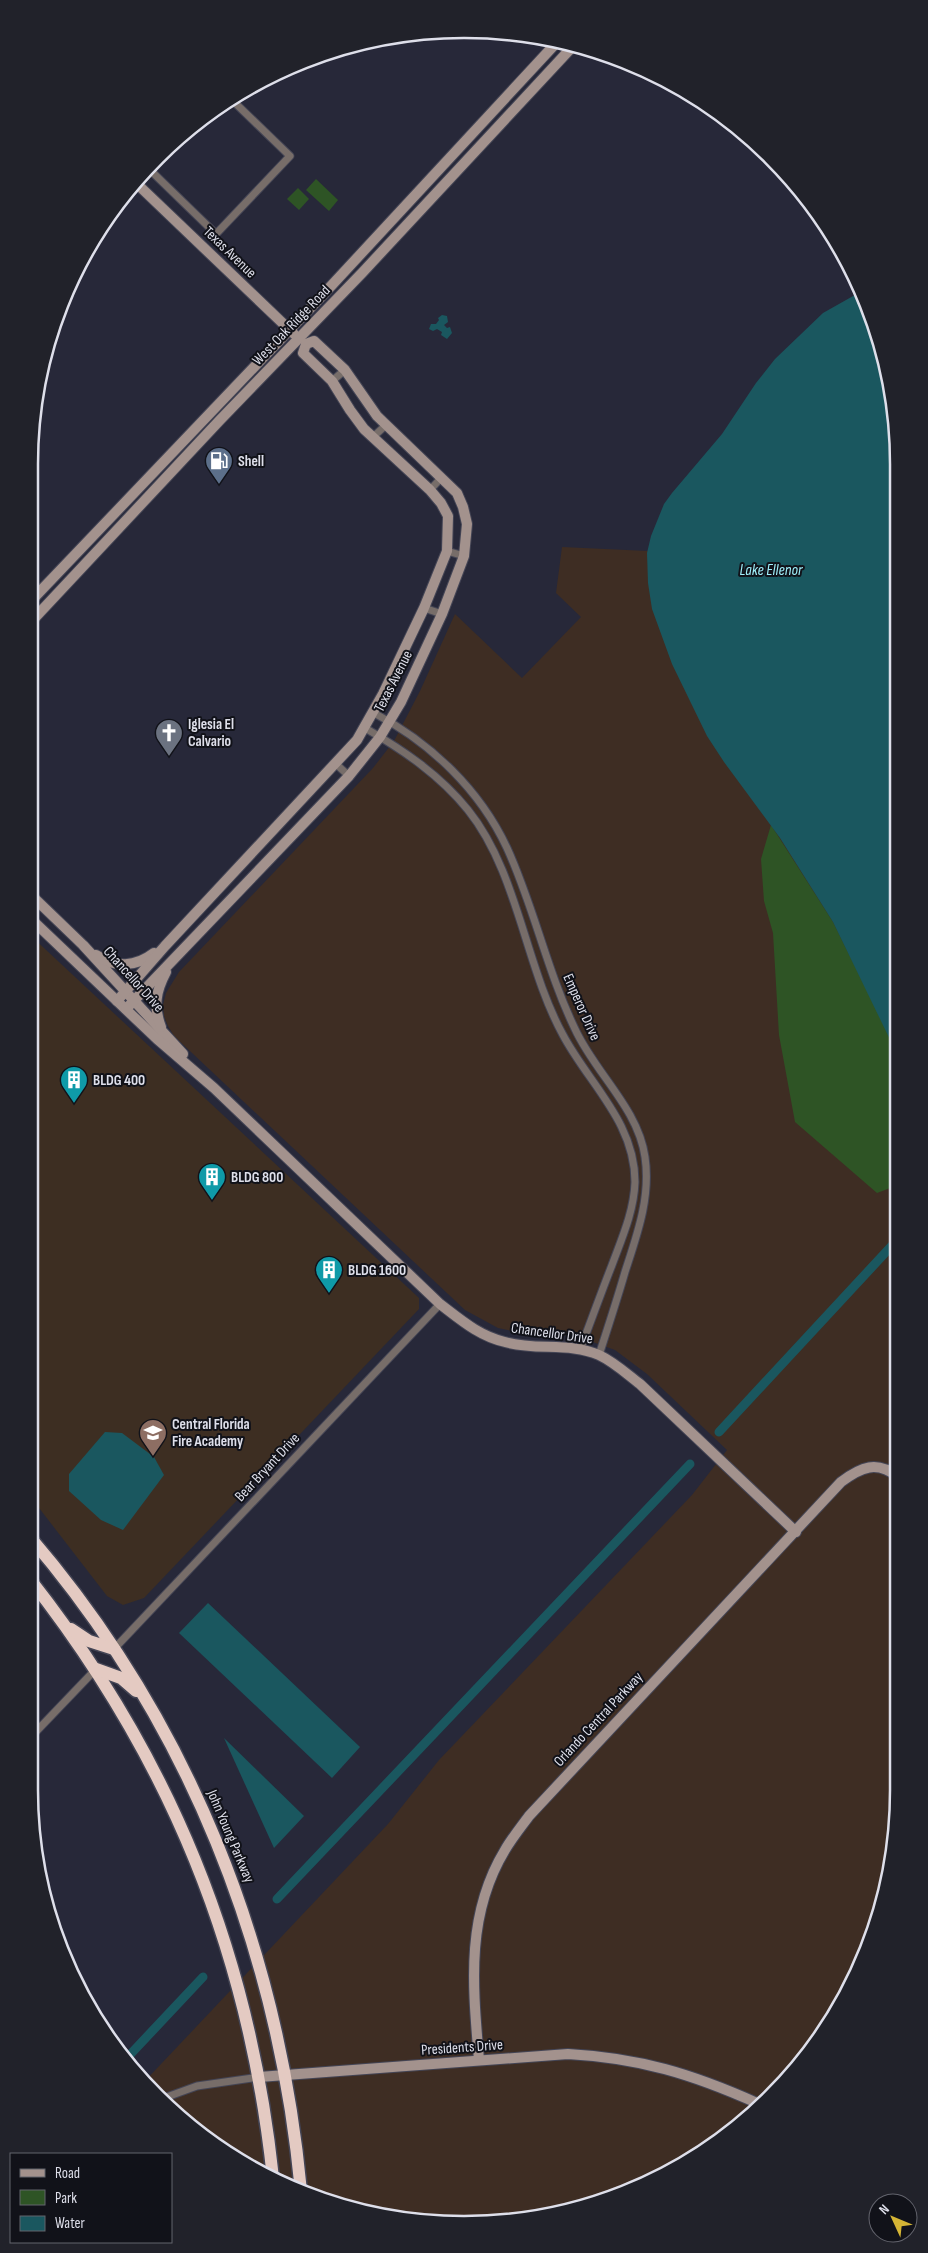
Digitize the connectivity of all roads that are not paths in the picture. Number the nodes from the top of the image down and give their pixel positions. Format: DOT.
graph roads {
  1 [pos="552,47"];
  2 [pos="549,50"];
  3 [pos="568,51"];
  4 [pos="531,90"];
  5 [pos="236,104"];
  6 [pos="153,172"];
  7 [pos="424,185"];
  8 [pos="140,187"];
  9 [pos="391,240"];
  10 [pos="289,329"];
  11 [pos="302,341"];
  12 [pos="344,370"];
  13 [pos="332,381"];
  14 [pos="386,424"];
  15 [pos="373,437"];
  16 [pos="442,477"];
  17 [pos="430,490"];
  18 [pos="116,510"];
  19 [pos="106,542"];
  20 [pos="447,551"];
  21 [pos="464,556"];
  22 [pos="38,593"];
  23 [pos="424,608"];
  24 [pos="38,614"];
  25 [pos="442,614"];
  26 [pos="374,713"];
  27 [pos="390,721"];
  28 [pos="365,728"];
  29 [pos="380,736"];
  30 [pos="336,764"];
  31 [pos="349,776"];
  32 [pos="38,902"];
  33 [pos="38,926"];
  34 [pos="83,946"];
  35 [pos="165,946"];
  36 [pos="171,962"];
  37 [pos="126,991"];
  38 [pos="134,1000"];
  39 [pos="117,1001"];
  40 [pos="126,1009"];
  41 [pos="163,1033"];
  42 [pos="214,1088"];
  43 [pos="440,1304"];
  44 [pos="580,1350"];
  45 [pos="599,1355"];
  46 [pos="890,1470"];
  47 [pos="796,1532"];
  48 [pos="38,1547"];
  49 [pos="38,1590"];
  50 [pos="65,1625"];
  51 [pos="114,1649"];
  52 [pos="96,1669"];
  53 [pos="144,1697"];
  54 [pos="38,1730"];
  55 [pos="479,2060"];
  56 [pos="286,2076"];
  57 [pos="259,2077"];
  58 [pos="168,2096"];
  59 [pos="754,2102"];
  60 [pos="272,2170"];
  61 [pos="300,2183"];
  1 -- 2 [label="street, West Oak Ridge Road"];
  2 -- 4 [label="street"];
  2 -- 7 [label="street, West Oak Ridge Road"];
  3 -- 4 [label="street, West Oak Ridge Road"];
  4 -- 9 [label="street, West Oak Ridge Road"];
  5 -- 6 [label="street"];
  7 -- 9 [label="street"];
  7 -- 10 [label="street, West Oak Ridge Road"];
  8 -- 10 [label="street, Texas Avenue"];
  9 -- 11 [label="street, West Oak Ridge Road"];
  10 -- 11 [label="street, Texas Avenue"];
  10 -- 18 [label="street, West Oak Ridge Road"];
  11 -- 12 [label="street, Texas Avenue"];
  11 -- 13 [label="street, Texas Avenue"];
  11 -- 19 [label="street, West Oak Ridge Road"];
  12 -- 13 [label="street"];
  12 -- 14 [label="street, Texas Avenue"];
  13 -- 15 [label="street, Texas Avenue"];
  14 -- 15 [label="street"];
  14 -- 16 [label="street, Texas Avenue"];
  15 -- 17 [label="street, Texas Avenue"];
  16 -- 17 [label="street"];
  16 -- 21 [label="street, Texas Avenue"];
  17 -- 20 [label="street, Texas Avenue"];
  18 -- 19 [label="street"];
  18 -- 22 [label="street, West Oak Ridge Road"];
  19 -- 24 [label="street, West Oak Ridge Road"];
  20 -- 21 [label="street"];
  20 -- 23 [label="street, Texas Avenue"];
  21 -- 25 [label="street, Texas Avenue"];
  23 -- 25 [label="street"];
  23 -- 26 [label="street, Texas Avenue"];
  25 -- 27 [label="street, Texas Avenue"];
  26 -- 27 [label="street, Emperor Drive"];
  26 -- 28 [label="street, Texas Avenue"];
  27 -- 29 [label="street, Texas Avenue"];
  27 -- 45 [label="street, Emperor Drive"];
  28 -- 29 [label="street, Emperor Drive"];
  28 -- 30 [label="street, Texas Avenue"];
  29 -- 31 [label="street, Texas Avenue"];
  29 -- 44 [label="street, Emperor Drive"];
  30 -- 31 [label="street"];
  30 -- 35 [label="street, Texas Avenue"];
  31 -- 36 [label="street, Texas Avenue"];
  32 -- 34 [label="street, Chancellor Drive"];
  33 -- 39 [label="street, Chancellor Drive"];
  34 -- 35 [label="street"];
  34 -- 37 [label="street, Chancellor Drive"];
  35 -- 37 [label="street, Texas Avenue"];
  36 -- 38 [label="street, Texas Avenue"];
  36 -- 41 [label="street"];
  37 -- 38 [label="street, Chancellor Drive"];
  37 -- 39 [label="street, Texas Avenue"];
  38 -- 40 [label="street, Texas Avenue"];
  38 -- 41 [label="street, Chancellor Drive"];
  39 -- 40 [label="street, Chancellor Drive"];
  40 -- 42 [label="street, Chancellor Drive"];
  41 -- 42 [label="street, Chancellor Drive"];
  42 -- 43 [label="street, Chancellor Drive"];
  43 -- 44 [label="street, Chancellor Drive"];
  43 -- 51 [label="street, Bear Bryant Drive"];
  44 -- 45 [label="street, Chancellor Drive"];
  45 -- 47 [label="street, Chancellor Drive"];
  46 -- 47 [label="street, Orlando Central Parkway"];
  47 -- 55 [label="street, Orlando Central Parkway"];
  48 -- 51 [label="highway, John Young Parkway"];
  49 -- 50 [label="highway"];
  50 -- 51 [label="highway"];
  50 -- 52 [label="highway"];
  51 -- 53 [label="highway, John Young Parkway"];
  52 -- 53 [label="highway"];
  52 -- 54 [label="street"];
  52 -- 57 [label="highway"];
  53 -- 56 [label="highway, John Young Parkway"];
  55 -- 56 [label="street, Presidents Drive"];
  55 -- 59 [label="street, Presidents Drive"];
  56 -- 57 [label="street, Presidents Drive"];
  56 -- 61 [label="highway, John Young Parkway"];
  57 -- 58 [label="street, Presidents Drive"];
  57 -- 60 [label="highway"];
}
